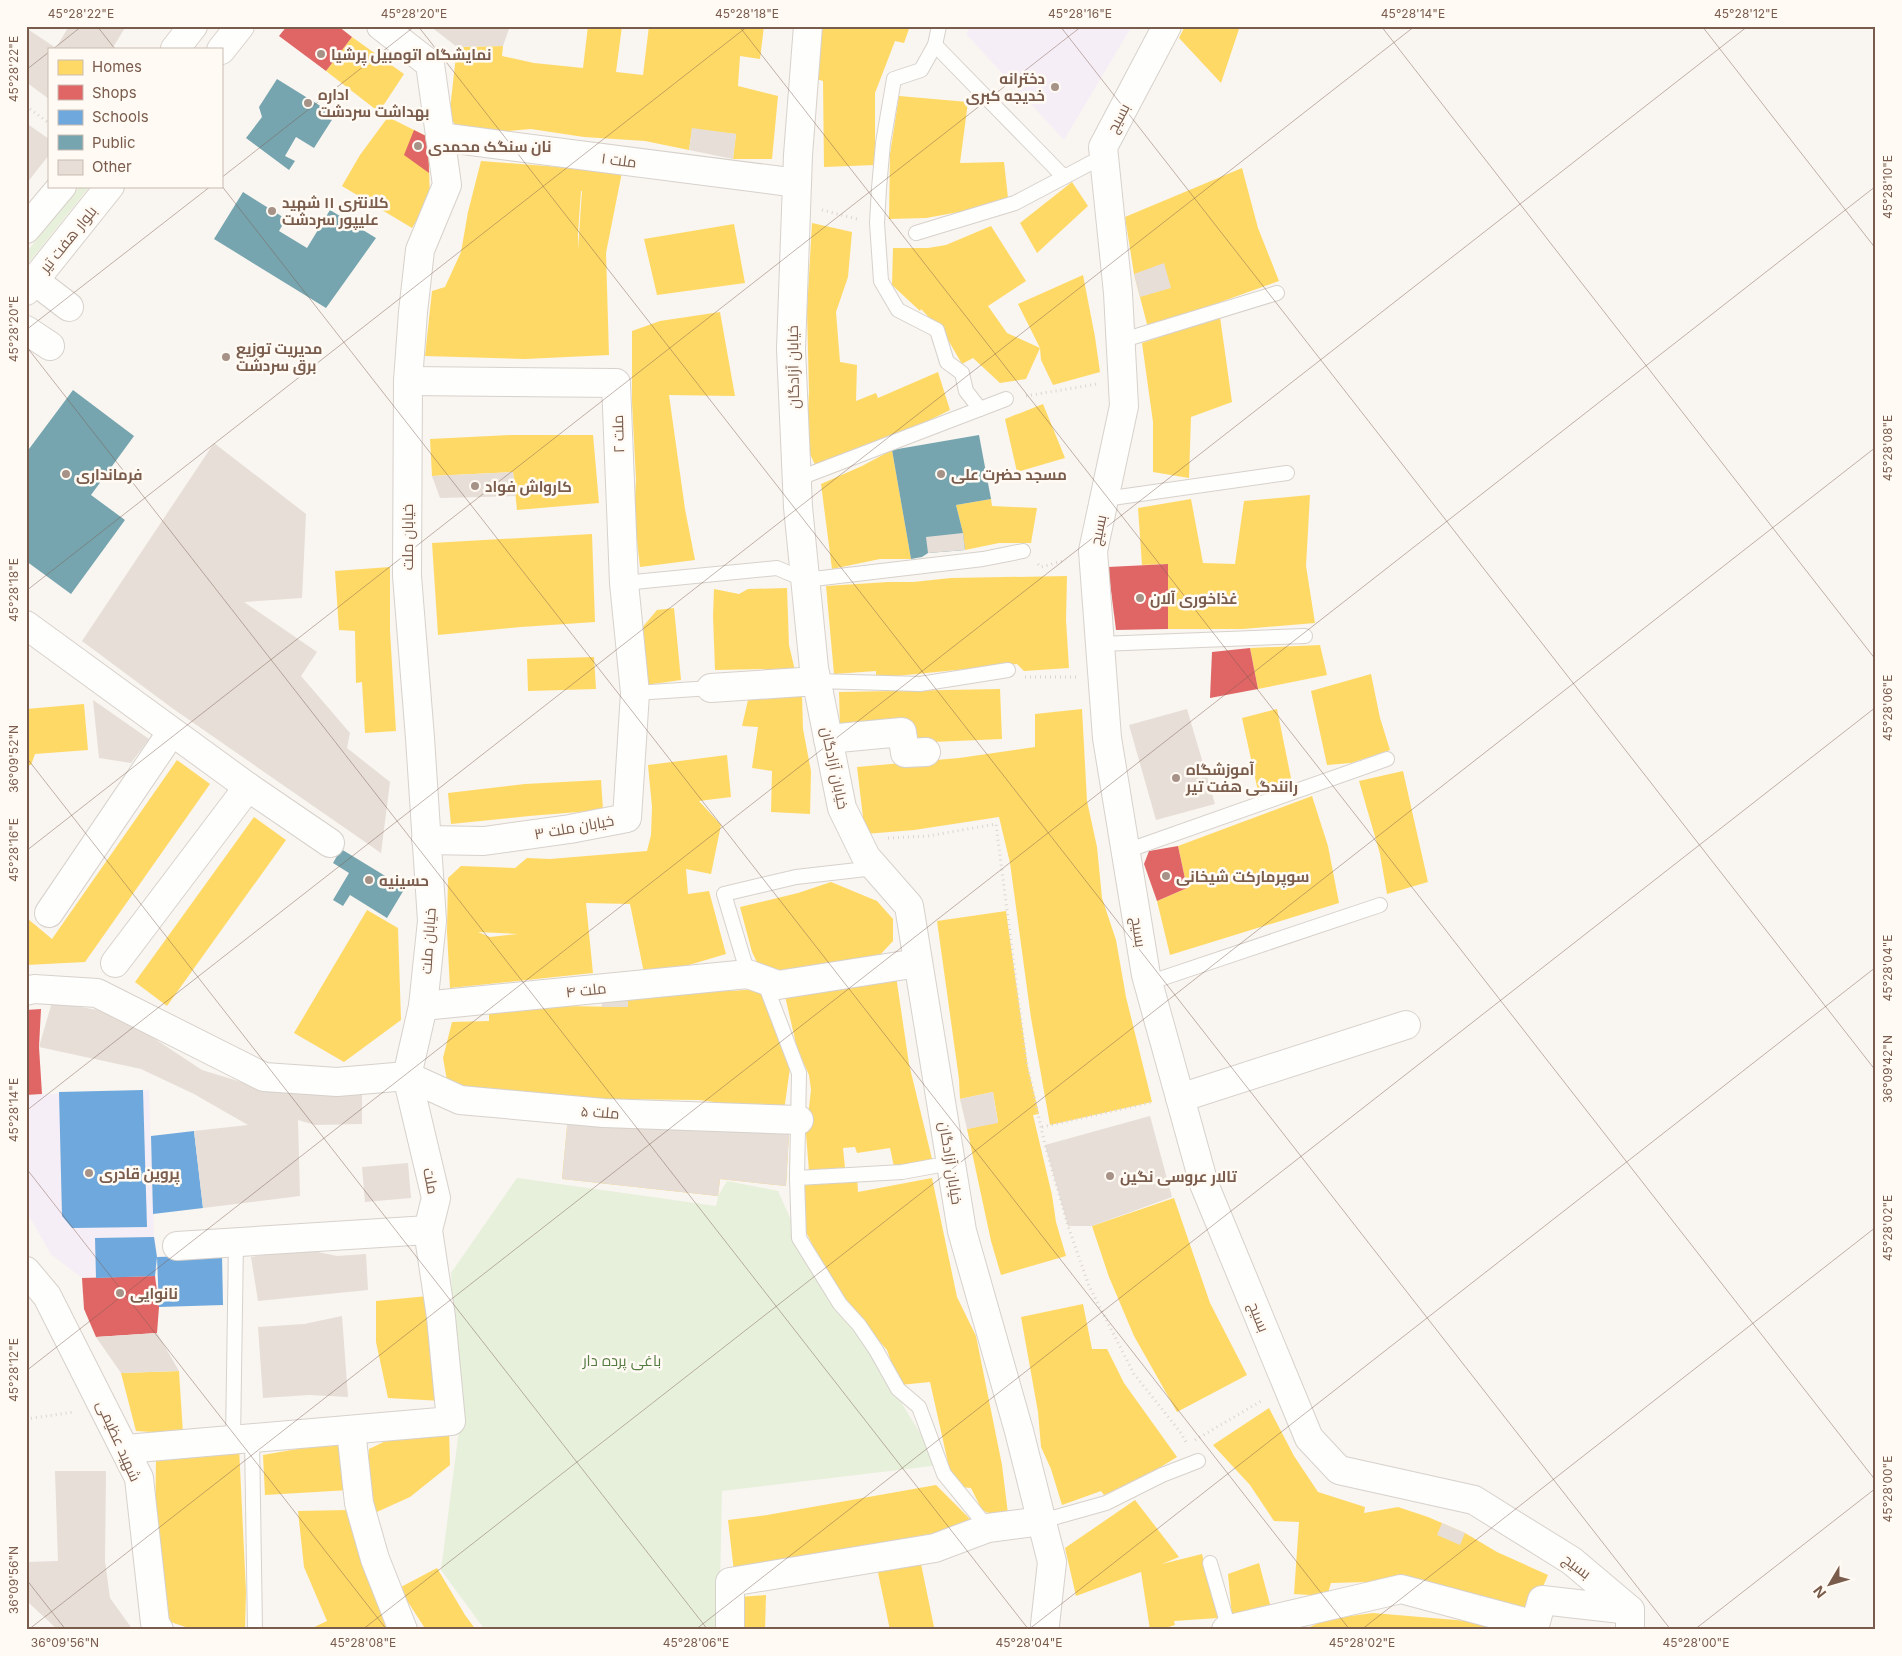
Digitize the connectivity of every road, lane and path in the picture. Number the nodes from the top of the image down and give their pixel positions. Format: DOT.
graph roads {
  1 [pos="193,26"];
  2 [pos="240,26"];
  3 [pos="381,26"];
  4 [pos="808,26"];
  5 [pos="939,26"];
  6 [pos="1167,26"];
  7 [pos="935,45"];
  8 [pos="176,48"];
  9 [pos="222,49"];
  10 [pos="26,106"];
  11 [pos="48,122"];
  12 [pos="440,137"];
  13 [pos="1104,156"];
  14 [pos="1064,176"];
  15 [pos="797,183"];
  16 [pos="60,188"];
  17 [pos="108,188"];
  18 [pos="26,229"];
  19 [pos="916,233"];
  20 [pos="31,286"];
  21 [pos="1277,293"];
  22 [pos="69,307"];
  23 [pos="26,330"];
  24 [pos="1120,341"];
  25 [pos="50,346"];
  26 [pos="1122,380"];
  27 [pos="408,381"];
  28 [pos="1006,399"];
  29 [pos="980,409"];
  30 [pos="1287,473"];
  31 [pos="797,479"];
  32 [pos="1105,499"];
  33 [pos="1023,550"];
  34 [pos="1095,571"];
  35 [pos="805,580"];
  36 [pos="624,584"];
  37 [pos="26,625"];
  38 [pos="1305,636"];
  39 [pos="1100,644"];
  40 [pos="1008,670"];
  41 [pos="1103,676"];
  42 [pos="817,681"];
  43 [pos="711,688"];
  44 [pos="635,693"];
  45 [pos="171,733"];
  46 [pos="828,740"];
  47 [pos="926,752"];
  48 [pos="1387,759"];
  49 [pos="248,787"];
  50 [pos="426,840"];
  51 [pos="858,840"];
  52 [pos="330,843"];
  53 [pos="1126,851"];
  54 [pos="875,868"];
  55 [pos="1380,905"];
  56 [pos="49,914"];
  57 [pos="115,962"];
  58 [pos="918,963"];
  59 [pos="756,977"];
  60 [pos="1148,983"];
  61 [pos="26,991"];
  62 [pos="423,1006"];
  63 [pos="1406,1025"];
  64 [pos="406,1076"];
  65 [pos="1180,1098"];
  66 [pos="799,1120"];
  67 [pos="1042,1127"];
  68 [pos="951,1163"];
  69 [pos="797,1178"];
  70 [pos="428,1230"];
  71 [pos="236,1242"];
  72 [pos="177,1246"];
  73 [pos="26,1271"];
  74 [pos="1287,1386"];
  75 [pos="104,1407"];
  76 [pos="26,1419"];
  77 [pos="351,1430"];
  78 [pos="1181,1433"];
  79 [pos="243,1439"];
  80 [pos="1188,1445"];
  81 [pos="126,1449"];
  82 [pos="1198,1461"];
  83 [pos="1042,1521"];
  84 [pos="988,1528"];
  85 [pos="1210,1563"];
  86 [pos="1630,1620"];
  87 [pos="1284,1623"];
  88 [pos="1045,1628"];
  89 [pos="1227,1629"];
  90 [pos="159,1630"];
  91 [pos="255,1630"];
  92 [pos="403,1630"];
  93 [pos="730,1630"];
  1 -- 8 [label="street"];
  2 -- 9 [label="street"];
  3 -- 12 [label="street, خیابان ملت"];
  4 -- 15 [label="street, خیابان آزادگان"];
  5 -- 7 [label="lane"];
  6 -- 13 [label="street, بسیج"];
  7 -- 14 [label="lane"];
  7 -- 29 [label="lane"];
  10 -- 11 [label="path"];
  12 -- 15 [label="street, ملت ۱"];
  12 -- 27 [label="street, خیابان ملت"];
  13 -- 14 [label="lane"];
  13 -- 24 [label="street, بسیج"];
  14 -- 19 [label="lane"];
  15 -- 31 [label="street, خیابان آزادگان"];
  16 -- 18 [label="street"];
  17 -- 20 [label="street, بلوار هفت تیر"];
  20 -- 22 [label="street"];
  21 -- 24 [label="lane"];
  23 -- 25 [label="street"];
  24 -- 26 [label="street, بسیج"];
  26 -- 28 [label="path"];
  26 -- 32 [label="street, بسیج"];
  27 -- 36 [label="street, ملت ۲"];
  27 -- 50 [label="street, خیابان ملت"];
  28 -- 29 [label="lane"];
  29 -- 31 [label="lane"];
  30 -- 32 [label="lane"];
  31 -- 35 [label="street, خیابان آزادگان"];
  32 -- 34 [label="street, بسیج"];
  33 -- 34 [label="path"];
  33 -- 35 [label="lane"];
  34 -- 39 [label="street, بسیج"];
  35 -- 36 [label="lane"];
  35 -- 42 [label="street, خیابان آزادگان"];
  36 -- 44 [label="street, ملت ۲"];
  37 -- 45 [label="street"];
  38 -- 39 [label="lane"];
  39 -- 41 [label="street, بسیج"];
  40 -- 41 [label="path"];
  40 -- 42 [label="lane"];
  41 -- 53 [label="street, بسیج"];
  42 -- 43 [label="street"];
  42 -- 46 [label="street, خیابان آزادگان"];
  43 -- 44 [label="lane"];
  44 -- 50 [label="street, خیابان ملت ۳"];
  45 -- 49 [label="street"];
  45 -- 56 [label="street"];
  46 -- 47 [label="street"];
  46 -- 51 [label="street, خیابان آزادگان"];
  48 -- 53 [label="lane"];
  49 -- 52 [label="street"];
  49 -- 57 [label="street"];
  50 -- 62 [label="street, خیابان ملت"];
  51 -- 54 [label="street, خیابان آزادگان"];
  51 -- 67 [label="path"];
  53 -- 60 [label="street, بسیج"];
  54 -- 58 [label="street, خیابان آزادگان"];
  54 -- 59 [label="lane"];
  55 -- 60 [label="lane"];
  58 -- 59 [label="street, ملت ۴"];
  58 -- 68 [label="street, خیابان آزادگان"];
  59 -- 62 [label="street, ملت ۴"];
  59 -- 66 [label="lane"];
  60 -- 65 [label="street, بسیج"];
  61 -- 64 [label="street"];
  62 -- 64 [label="street, خیابان ملت"];
  63 -- 65 [label="street"];
  64 -- 66 [label="street, ملت ۵"];
  64 -- 70 [label="street, ملت"];
  65 -- 67 [label="path"];
  65 -- 74 [label="street, بسیج"];
  66 -- 69 [label="lane"];
  67 -- 78 [label="path"];
  68 -- 69 [label="lane"];
  68 -- 83 [label="street, خیابان آزادگان"];
  69 -- 84 [label="lane"];
  70 -- 71 [label="street"];
  70 -- 77 [label="street, ملت"];
  71 -- 72 [label="street"];
  71 -- 79 [label="lane"];
  73 -- 75 [label="street, شهید عظیمی"];
  74 -- 80 [label="path"];
  74 -- 86 [label="street, بسیج"];
  75 -- 76 [label="path"];
  75 -- 81 [label="street, شهید عظیمی"];
  77 -- 79 [label="street"];
  77 -- 92 [label="street"];
  79 -- 81 [label="street"];
  79 -- 91 [label="lane"];
  81 -- 90 [label="street, شهید عظیمی"];
  82 -- 83 [label="lane"];
  83 -- 84 [label="street"];
  83 -- 88 [label="street, خیابان آزادگان"];
  84 -- 93 [label="street"];
  85 -- 89 [label="lane"];
  86 -- 87 [label="street"];
  87 -- 89 [label="street"];
}
